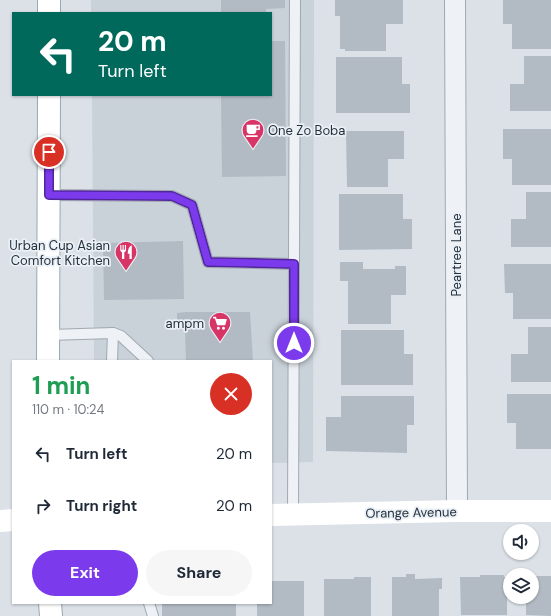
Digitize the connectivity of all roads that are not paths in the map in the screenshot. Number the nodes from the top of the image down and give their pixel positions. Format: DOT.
graph roads {
  1 [pos="49,0"];
  2 [pos="295,0"];
  3 [pos="455,0"];
  4 [pos="49,12"];
  5 [pos="49,96"];
  6 [pos="49,195"];
  7 [pos="294,264"];
  8 [pos="113,333"];
  9 [pos="49,335"];
  10 [pos="48,360"];
  11 [pos="112,360"];
  12 [pos="147,360"];
  13 [pos="457,511"];
  14 [pos="551,511"];
  15 [pos="293,514"];
  16 [pos="272,515"];
  17 [pos="12,520"];
  18 [pos="0,521"];
  19 [pos="50,604"];
  20 [pos="149,605"];
  21 [pos="51,616"];
  22 [pos="143,616"];
  23 [pos="153,616"];
  1 -- 4 [label="main road"];
  2 -- 7 [label="lane"];
  3 -- 13 [label="street, Peartree Lane"];
  5 -- 6 [label="main road"];
  6 -- 7 [label="lane"];
  6 -- 9 [label="main road"];
  7 -- 15 [label="lane"];
  8 -- 9 [label="lane"];
  8 -- 11 [label="lane"];
  8 -- 12 [label="lane"];
  9 -- 10 [label="main road"];
  13 -- 14 [label="main road, Orange Avenue"];
  13 -- 15 [label="main road, Orange Avenue"];
  15 -- 16 [label="main road, Orange Avenue"];
  17 -- 18 [label="main road"];
  19 -- 21 [label="main road"];
  20 -- 22 [label="lane"];
  20 -- 23 [label="lane"];
}
